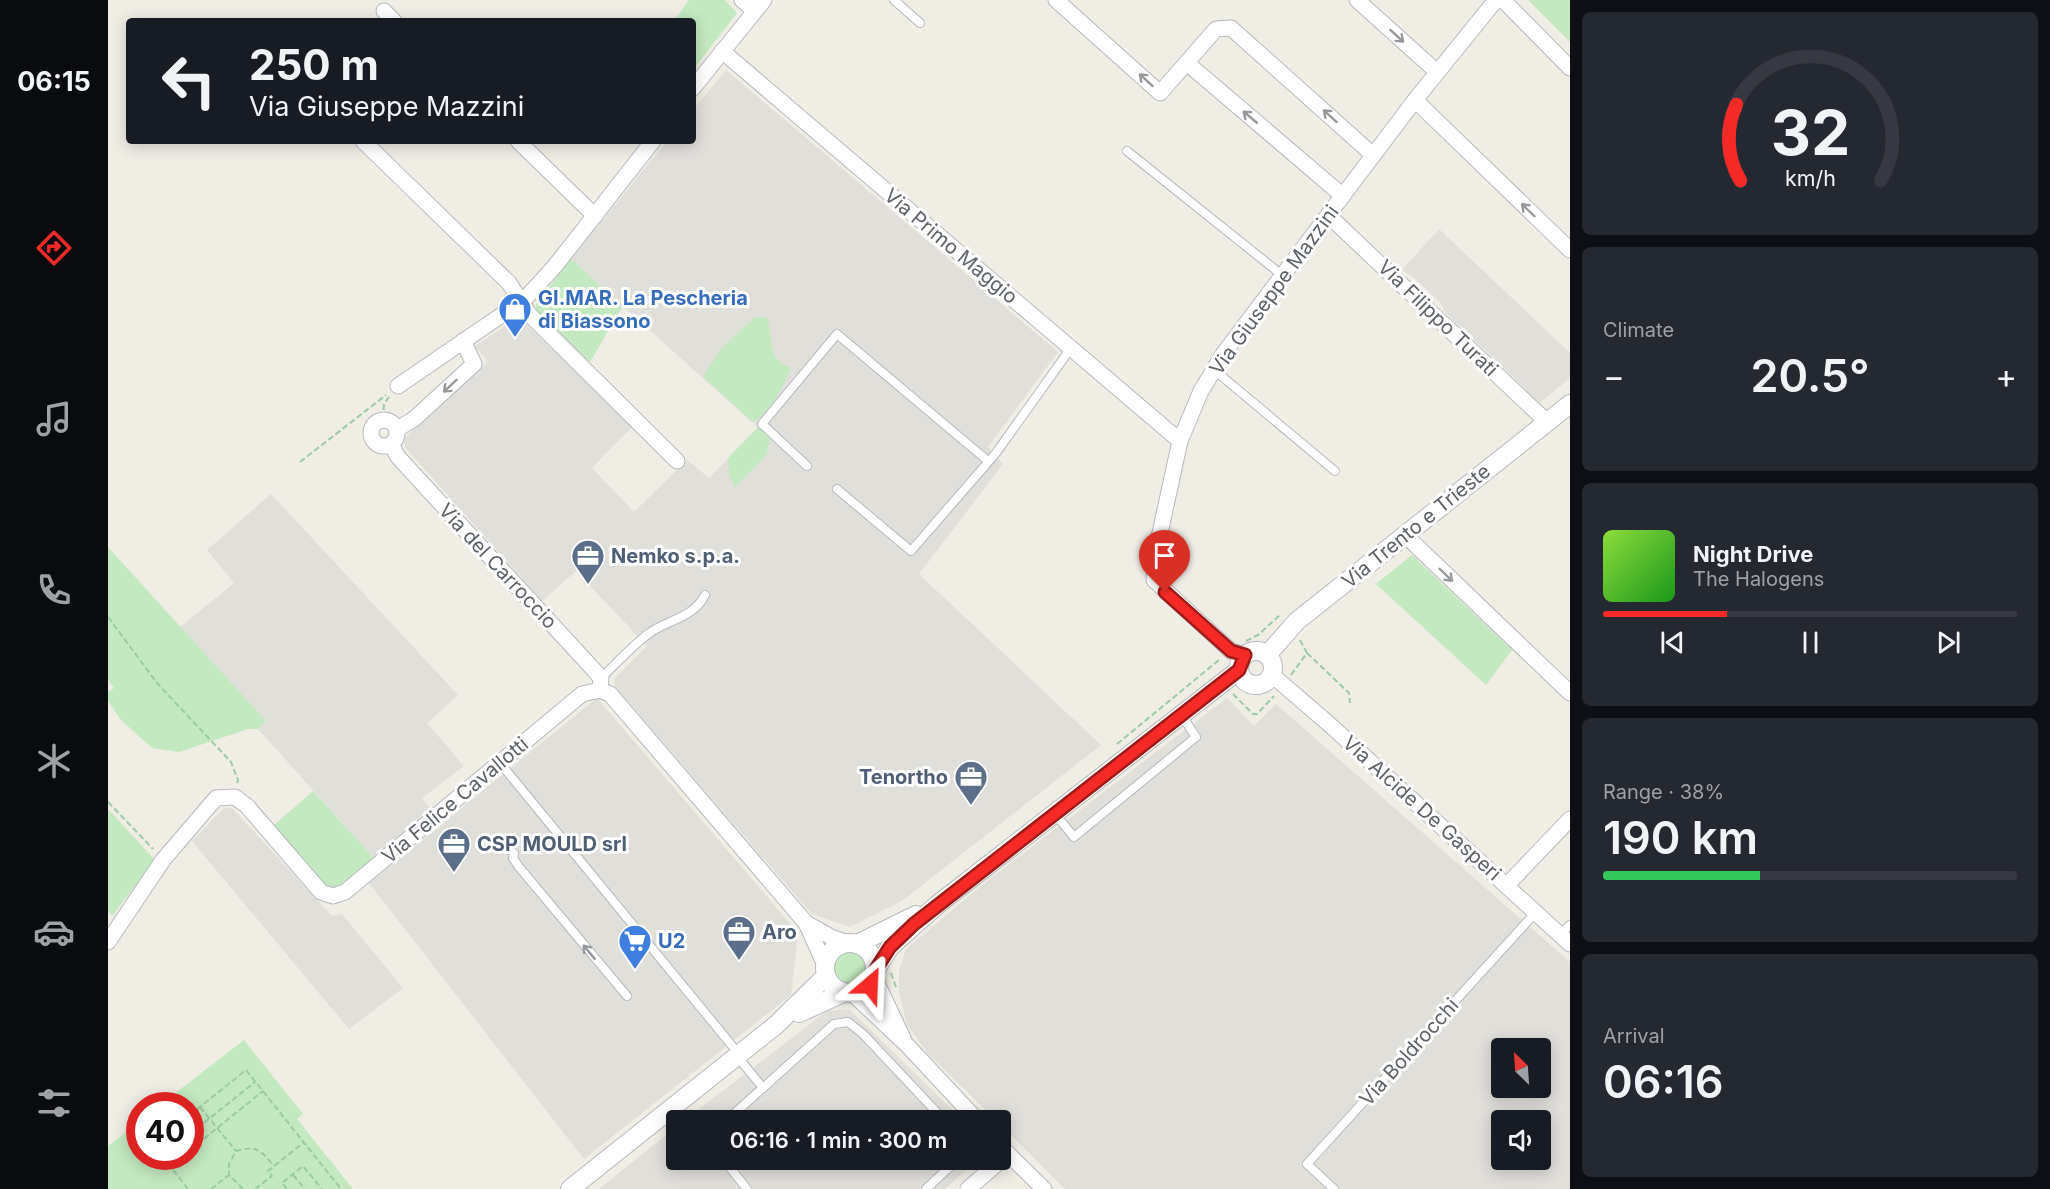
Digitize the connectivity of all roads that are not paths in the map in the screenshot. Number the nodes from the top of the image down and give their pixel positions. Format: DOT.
graph roads {
  1 [pos="742,0"];
  2 [pos="894,0"];
  3 [pos="1056,0"];
  4 [pos="1357,0"];
  5 [pos="1496,0"];
  6 [pos="1503,0"];
  7 [pos="759,6"];
  8 [pos="920,23"];
  9 [pos="722,51"];
  10 [pos="1186,63"];
  11 [pos="1570,68"];
  12 [pos="1437,72"];
  13 [pos="696,84"];
  14 [pos="1415,100"];
  15 [pos="366,144"];
  16 [pos="521,144"];
  17 [pos="651,144"];
  18 [pos="1127,151"];
  19 [pos="1373,155"];
  20 [pos="1343,196"];
  21 [pos="1328,215"];
  22 [pos="595,216"];
  23 [pos="1570,250"];
  24 [pos="1282,274"];
  25 [pos="521,302"];
  26 [pos="463,341"];
  27 [pos="1071,348"];
  28 [pos="1213,369"];
  29 [pos="398,386"];
  30 [pos="1570,404"];
  31 [pos="1547,422"];
  32 [pos="397,429"];
  33 [pos="1180,441"];
  34 [pos="391,444"];
  35 [pos="677,461"];
  36 [pos="988,461"];
  37 [pos="807,466"];
  38 [pos="1335,471"];
  39 [pos="837,489"];
  40 [pos="1404,534"];
  41 [pos="705,595"];
  42 [pos="1267,655"];
  43 [pos="1238,659"];
  44 [pos="1272,675"];
  45 [pos="600,684"];
  46 [pos="1570,693"];
  47 [pos="1180,714"];
  48 [pos="500,763"];
  49 [pos="1054,813"];
  50 [pos="1570,819"];
  51 [pos="514,853"];
  52 [pos="1507,885"];
  53 [pos="937,905"];
  54 [pos="1536,912"];
  55 [pos="806,923"];
  56 [pos="1567,934"];
  57 [pos="108,942"];
  58 [pos="852,943"];
  59 [pos="825,970"];
  60 [pos="875,973"];
  61 [pos="848,993"];
  62 [pos="627,996"];
  63 [pos="776,1025"];
  64 [pos="906,1044"];
  65 [pos="737,1054"];
  66 [pos="763,1088"];
  67 [pos="738,1110"];
  68 [pos="935,1110"];
  69 [pos="968,1110"];
  70 [pos="1011,1157"];
  71 [pos="732,1170"];
  72 [pos="946,1170"];
  73 [pos="986,1170"];
  74 [pos="570,1189"];
  75 [pos="747,1189"];
  76 [pos="926,1189"];
  77 [pos="968,1189"];
  78 [pos="1044,1189"];
  79 [pos="1334,1189"];
  1 -- 7 [label="street"];
  2 -- 8 [label="lane"];
  10 -- 3 [label="street, one-way"];
  4 -- 12 [label="street, one-way"];
  5 -- 12 [label="street, Via Giuseppe Mazzini"];
  6 -- 11 [label="street"];
  7 -- 9 [label="street"];
  9 -- 13 [label="street"];
  9 -- 27 [label="street, Via Primo Maggio"];
  19 -- 10 [label="street, one-way"];
  20 -- 10 [label="street, Via Giuseppe Mazzini, one-way"];
  12 -- 14 [label="street, Via Giuseppe Mazzini"];
  14 -- 19 [label="street, Via Giuseppe Mazzini"];
  23 -- 14 [label="street, one-way"];
  15 -- 25 [label="street"];
  16 -- 22 [label="street"];
  17 -- 22 [label="street"];
  18 -- 24 [label="lane"];
  19 -- 20 [label="street, Via Giuseppe Mazzini"];
  20 -- 21 [label="street, Via Giuseppe Mazzini"];
  21 -- 24 [label="street, Via Giuseppe Mazzini"];
  21 -- 31 [label="street, Via Filippo Turati"];
  22 -- 25 [label="street"];
  24 -- 28 [label="street, Via Giuseppe Mazzini"];
  25 -- 26 [label="street"];
  25 -- 35 [label="street"];
  26 -- 29 [label="street"];
  26 -- 32 [label="street, one-way"];
  27 -- 33 [label="street, Via Primo Maggio"];
  27 -- 36 [label="lane"];
  28 -- 33 [label="street, Via Giuseppe Mazzini"];
  28 -- 38 [label="lane"];
  30 -- 31 [label="street, Via Trento e Trieste"];
  31 -- 40 [label="street, Via Trento e Trieste"];
  32 -- 34 [label="street"];
  32 -- 34 [label="street"];
  33 -- 43 [label="street, Via Giuseppe Mazzini"];
  34 -- 45 [label="street, Via del Carroccio"];
  36 -- 37 [label="lane"];
  36 -- 39 [label="lane"];
  40 -- 42 [label="street, Via Trento e Trieste"];
  40 -- 46 [label="street, one-way"];
  41 -- 45 [label="lane"];
  42 -- 43 [label="street"];
  42 -- 44 [label="street"];
  43 -- 44 [label="street"];
  43 -- 47 [label="street"];
  44 -- 52 [label="street, Via Alcide De Gasperi"];
  45 -- 48 [label="street, Via Felice Cavallotti"];
  45 -- 55 [label="street"];
  47 -- 49 [label="street"];
  47 -- 49 [label="lane"];
  48 -- 57 [label="street, Via Felice Cavallotti"];
  48 -- 65 [label="lane"];
  49 -- 53 [label="street"];
  50 -- 52 [label="street"];
  62 -- 51 [label="lane, one-way"];
  52 -- 54 [label="street, Via Alcide De Gasperi"];
  53 -- 58 [label="street"];
  53 -- 60 [label="street"];
  54 -- 56 [label="street, Via Alcide De Gasperi"];
  54 -- 79 [label="lane, Via Boldrocchi"];
  55 -- 58 [label="street"];
  55 -- 59 [label="street"];
  58 -- 59 [label="street"];
  58 -- 60 [label="street"];
  59 -- 61 [label="street"];
  59 -- 63 [label="street"];
  60 -- 61 [label="street"];
  60 -- 64 [label="street"];
  61 -- 63 [label="street"];
  61 -- 64 [label="street"];
  63 -- 65 [label="street"];
  64 -- 69 [label="street"];
  65 -- 66 [label="lane"];
  65 -- 74 [label="street"];
  66 -- 67 [label="lane"];
  66 -- 68 [label="lane"];
  70 -- 78 [label="street"];
  71 -- 75 [label="lane"];
  72 -- 76 [label="lane"];
  73 -- 77 [label="street"];
}
